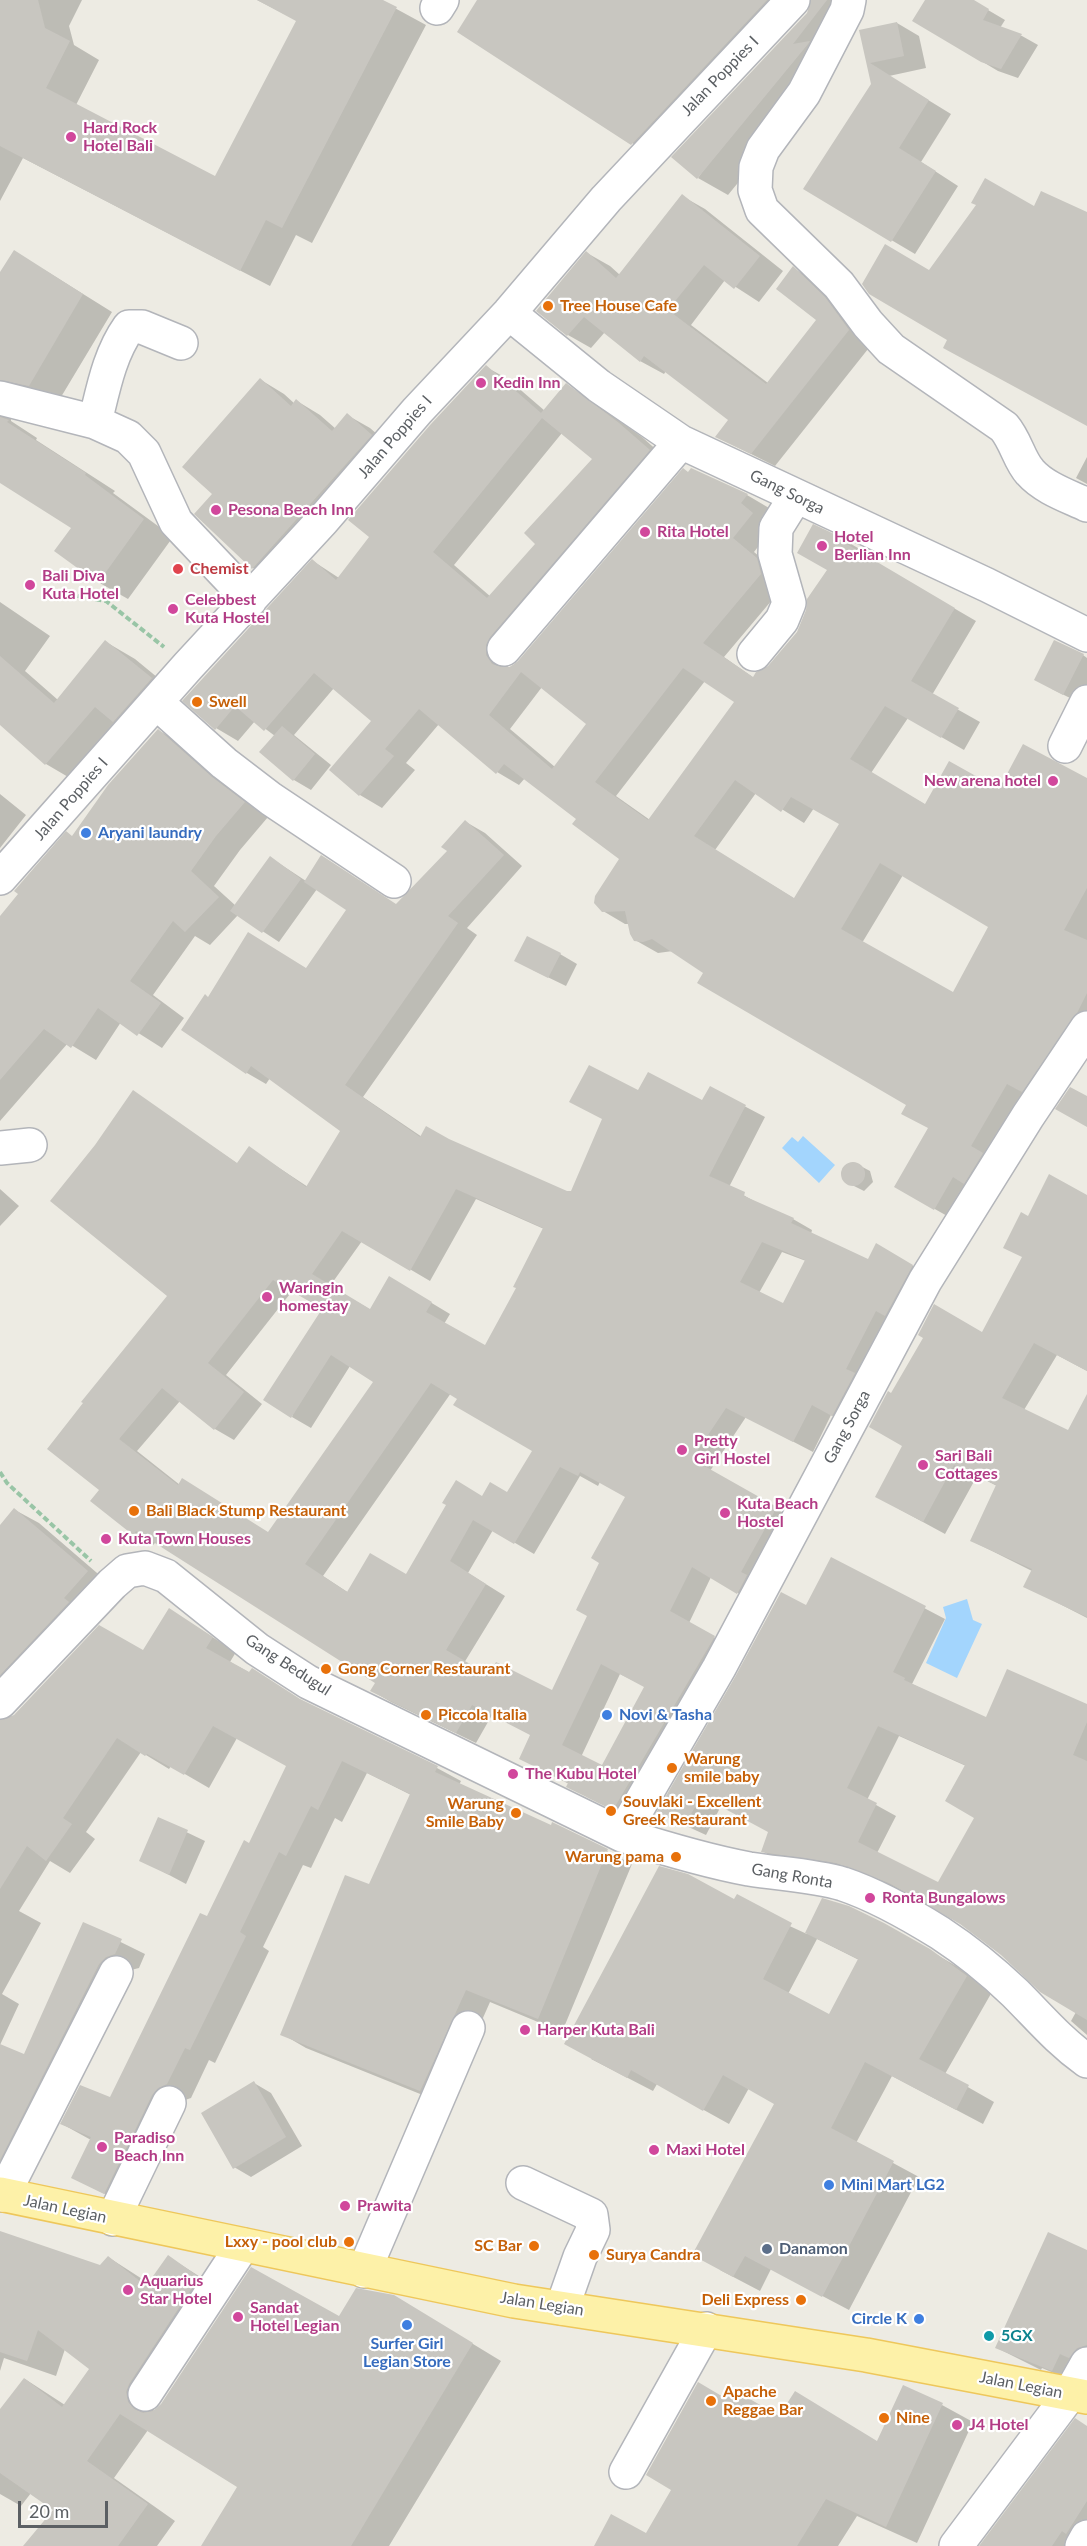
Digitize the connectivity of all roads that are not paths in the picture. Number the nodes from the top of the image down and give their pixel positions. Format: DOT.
graph roads {
  1 [pos="793,0"];
  2 [pos="849,0"];
  3 [pos="509,312"];
  4 [pos="181,343"];
  5 [pos="0,398"];
  6 [pos="94,422"];
  7 [pos="681,442"];
  8 [pos="796,496"];
  9 [pos="1087,506"];
  10 [pos="250,600"];
  11 [pos="1087,635"];
  12 [pos="504,649"];
  13 [pos="754,654"];
  14 [pos="156,702"];
  15 [pos="1087,702"];
  16 [pos="1065,746"];
  17 [pos="0,878"];
  18 [pos="394,881"];
  19 [pos="1087,1028"];
  20 [pos="0,1702"];
  21 [pos="621,1835"];
  22 [pos="116,1973"];
  23 [pos="468,2028"];
  24 [pos="1087,2061"];
  25 [pos="169,2103"];
  26 [pos="523,2183"];
  27 [pos="2,2194"];
  28 [pos="113,2219"];
  29 [pos="243,2245"];
  30 [pos="364,2271"];
  31 [pos="562,2308"];
  32 [pos="705,2329"];
  33 [pos="1087,2364"];
  34 [pos="145,2394"];
  35 [pos="1078,2395"];
  36 [pos="626,2472"];
  37 [pos="1087,2537"];
  38 [pos="956,2546"];
  39 [pos="1082,2546"];
  1 -- 3 [label="street, Jalan Poppies I"];
  2 -- 9 [label="street"];
  3 -- 7 [label="street, Gang Sorga"];
  3 -- 10 [label="street, Jalan Poppies I"];
  4 -- 6 [label="street"];
  5 -- 6 [label="street"];
  6 -- 10 [label="street"];
  7 -- 8 [label="street, Gang Sorga"];
  7 -- 12 [label="street"];
  8 -- 11 [label="street, Gang Sorga"];
  8 -- 13 [label="street"];
  10 -- 14 [label="street, Jalan Poppies I"];
  14 -- 17 [label="street, Jalan Poppies I"];
  14 -- 18 [label="street"];
  15 -- 16 [label="street"];
  19 -- 21 [label="street, Gang Sorga"];
  20 -- 21 [label="street, Gang Bedugul"];
  21 -- 24 [label="street, Gang Ronta"];
  22 -- 27 [label="street"];
  23 -- 30 [label="street"];
  25 -- 28 [label="street"];
  26 -- 31 [label="street"];
  27 -- 28 [label="main road, Jalan Legian"];
  28 -- 29 [label="main road, Jalan Legian"];
  29 -- 30 [label="main road, Jalan Legian"];
  29 -- 34 [label="street"];
  30 -- 31 [label="main road, Jalan Legian"];
  31 -- 32 [label="main road, Jalan Legian"];
  32 -- 35 [label="main road, Jalan Legian"];
  32 -- 36 [label="street"];
  33 -- 35 [label="street"];
  35 -- 38 [label="street"];
  37 -- 39 [label="street"];
}
